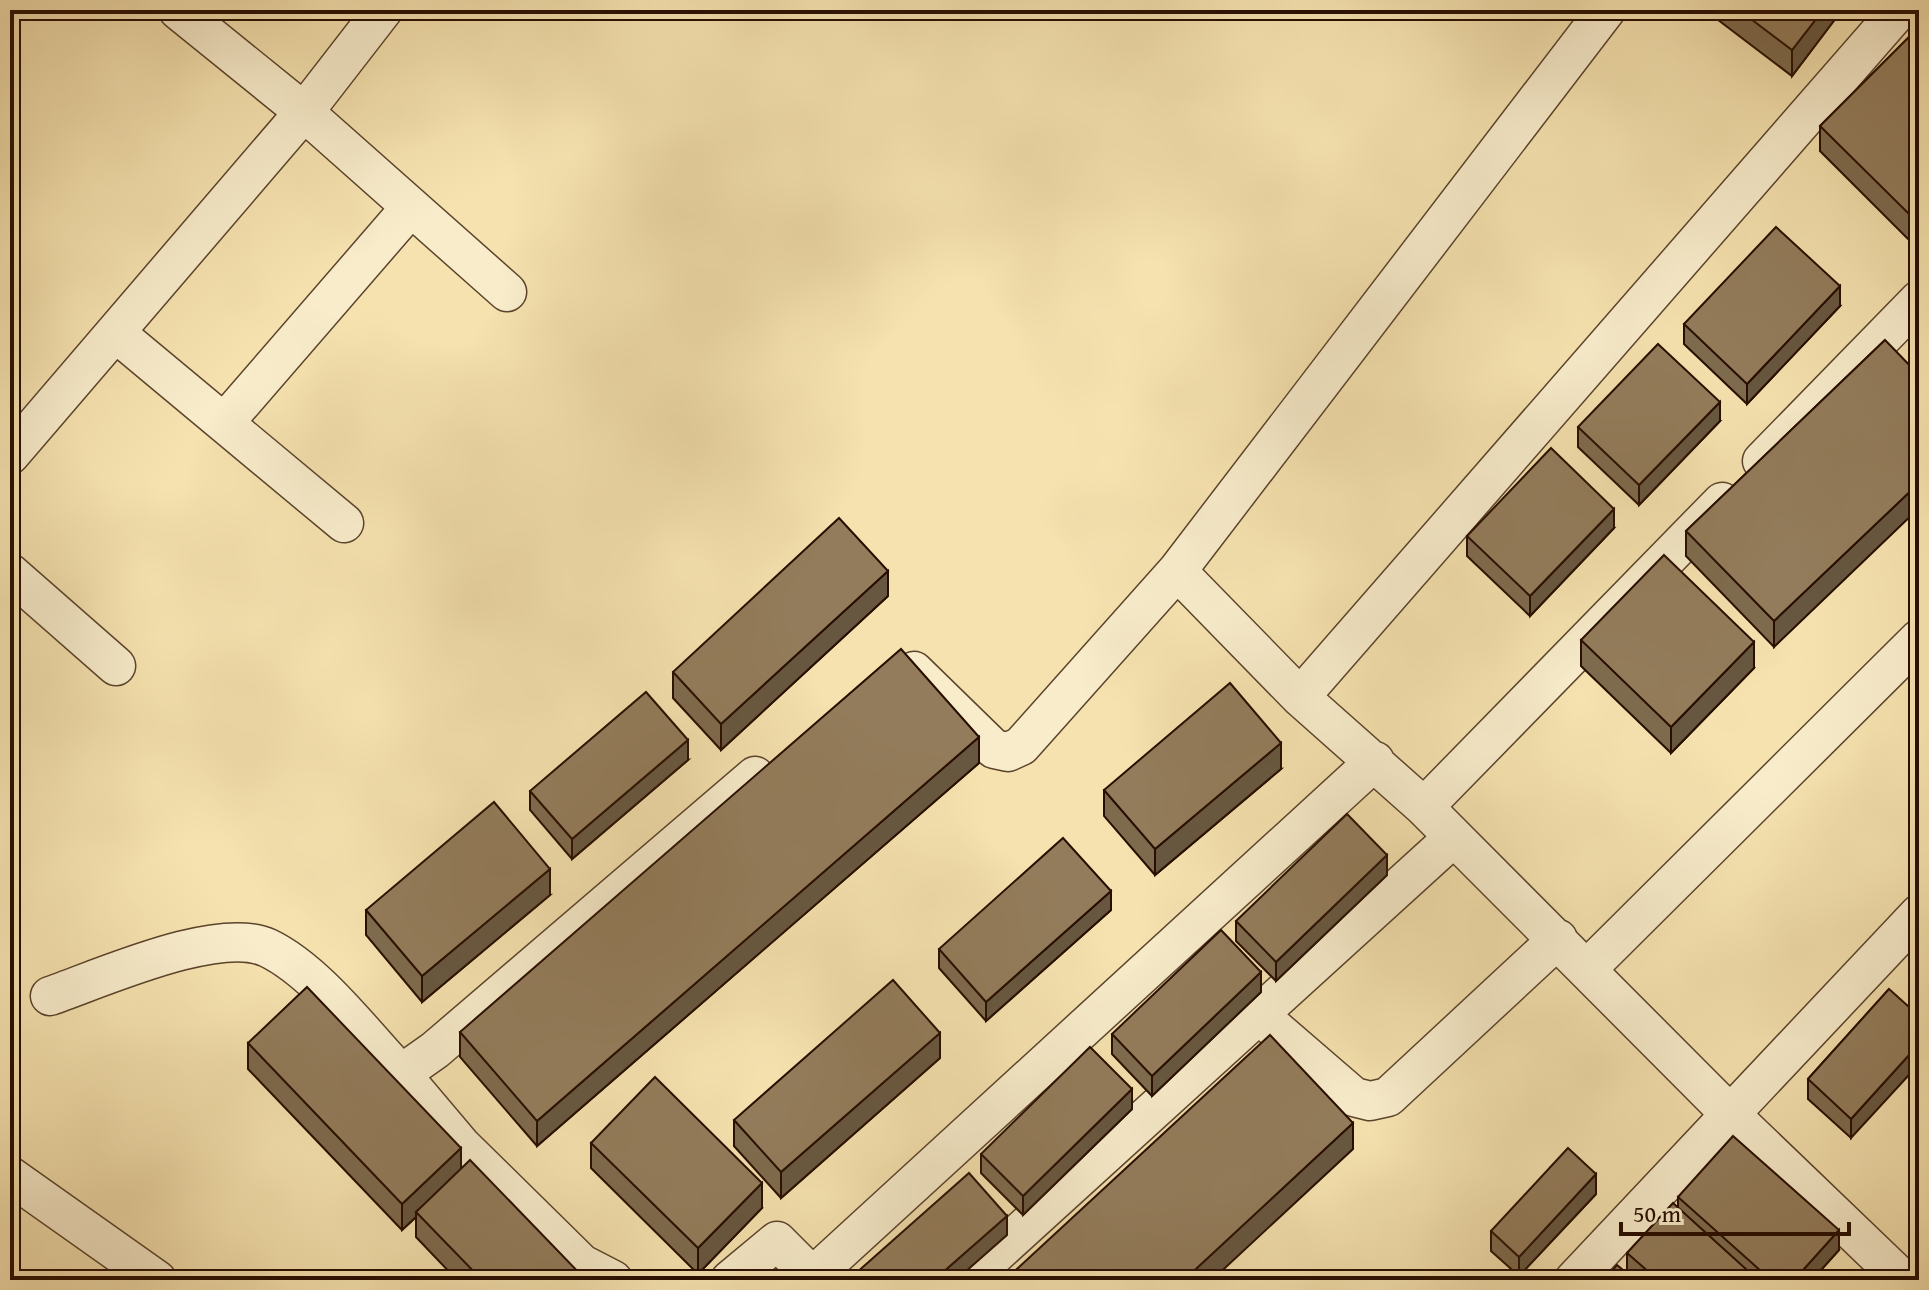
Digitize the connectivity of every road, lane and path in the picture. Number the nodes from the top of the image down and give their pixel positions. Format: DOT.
graph roads {
  1 [pos="178,10"];
  2 [pos="383,10"];
  3 [pos="1606,10"];
  4 [pos="1899,10"];
  5 [pos="304,112"];
  6 [pos="411,207"];
  7 [pos="507,292"];
  8 [pos="1919,300"];
  9 [pos="117,334"];
  10 [pos="224,423"];
  11 [pos="10,455"];
  12 [pos="344,523"];
  13 [pos="1177,571"];
  14 [pos="10,573"];
  15 [pos="1919,639"];
  16 [pos="116,666"];
  17 [pos="884,666"];
  18 [pos="1300,697"];
  19 [pos="787,749"];
  20 [pos="1375,761"];
  21 [pos="1424,807"];
  22 [pos="1454,837"];
  23 [pos="1919,914"];
  24 [pos="1558,939"];
  25 [pos="1587,969"];
  26 [pos="50,996"];
  27 [pos="1259,1015"];
  28 [pos="401,1074"];
  29 [pos="1729,1113"];
  30 [pos="10,1176"];
  31 [pos="815,1278"];
  32 [pos="157,1280"];
  33 [pos="613,1280"];
  34 [pos="730,1280"];
  35 [pos="967,1280"];
  36 [pos="1574,1280"];
  37 [pos="1903,1280"];
  1 -- 5 [label="street"];
  2 -- 5 [label="street"];
  3 -- 13 [label="street"];
  4 -- 18 [label="street"];
  5 -- 6 [label="street"];
  5 -- 9 [label="street"];
  6 -- 7 [label="street"];
  6 -- 10 [label="street"];
  8 -- 21 [label="street"];
  9 -- 10 [label="street"];
  9 -- 11 [label="street"];
  10 -- 12 [label="street"];
  13 -- 17 [label="street"];
  13 -- 18 [label="street"];
  14 -- 16 [label="street"];
  15 -- 25 [label="street"];
  18 -- 20 [label="street"];
  19 -- 28 [label="street"];
  20 -- 21 [label="street"];
  20 -- 31 [label="street"];
  21 -- 22 [label="street"];
  22 -- 24 [label="street"];
  22 -- 27 [label="street"];
  23 -- 29 [label="street"];
  24 -- 25 [label="street"];
  24 -- 27 [label="street"];
  25 -- 29 [label="street"];
  26 -- 28 [label="street"];
  27 -- 35 [label="street"];
  28 -- 33 [label="street"];
  29 -- 36 [label="street"];
  29 -- 37 [label="street"];
  30 -- 32 [label="street"];
  31 -- 34 [label="street"];
}
